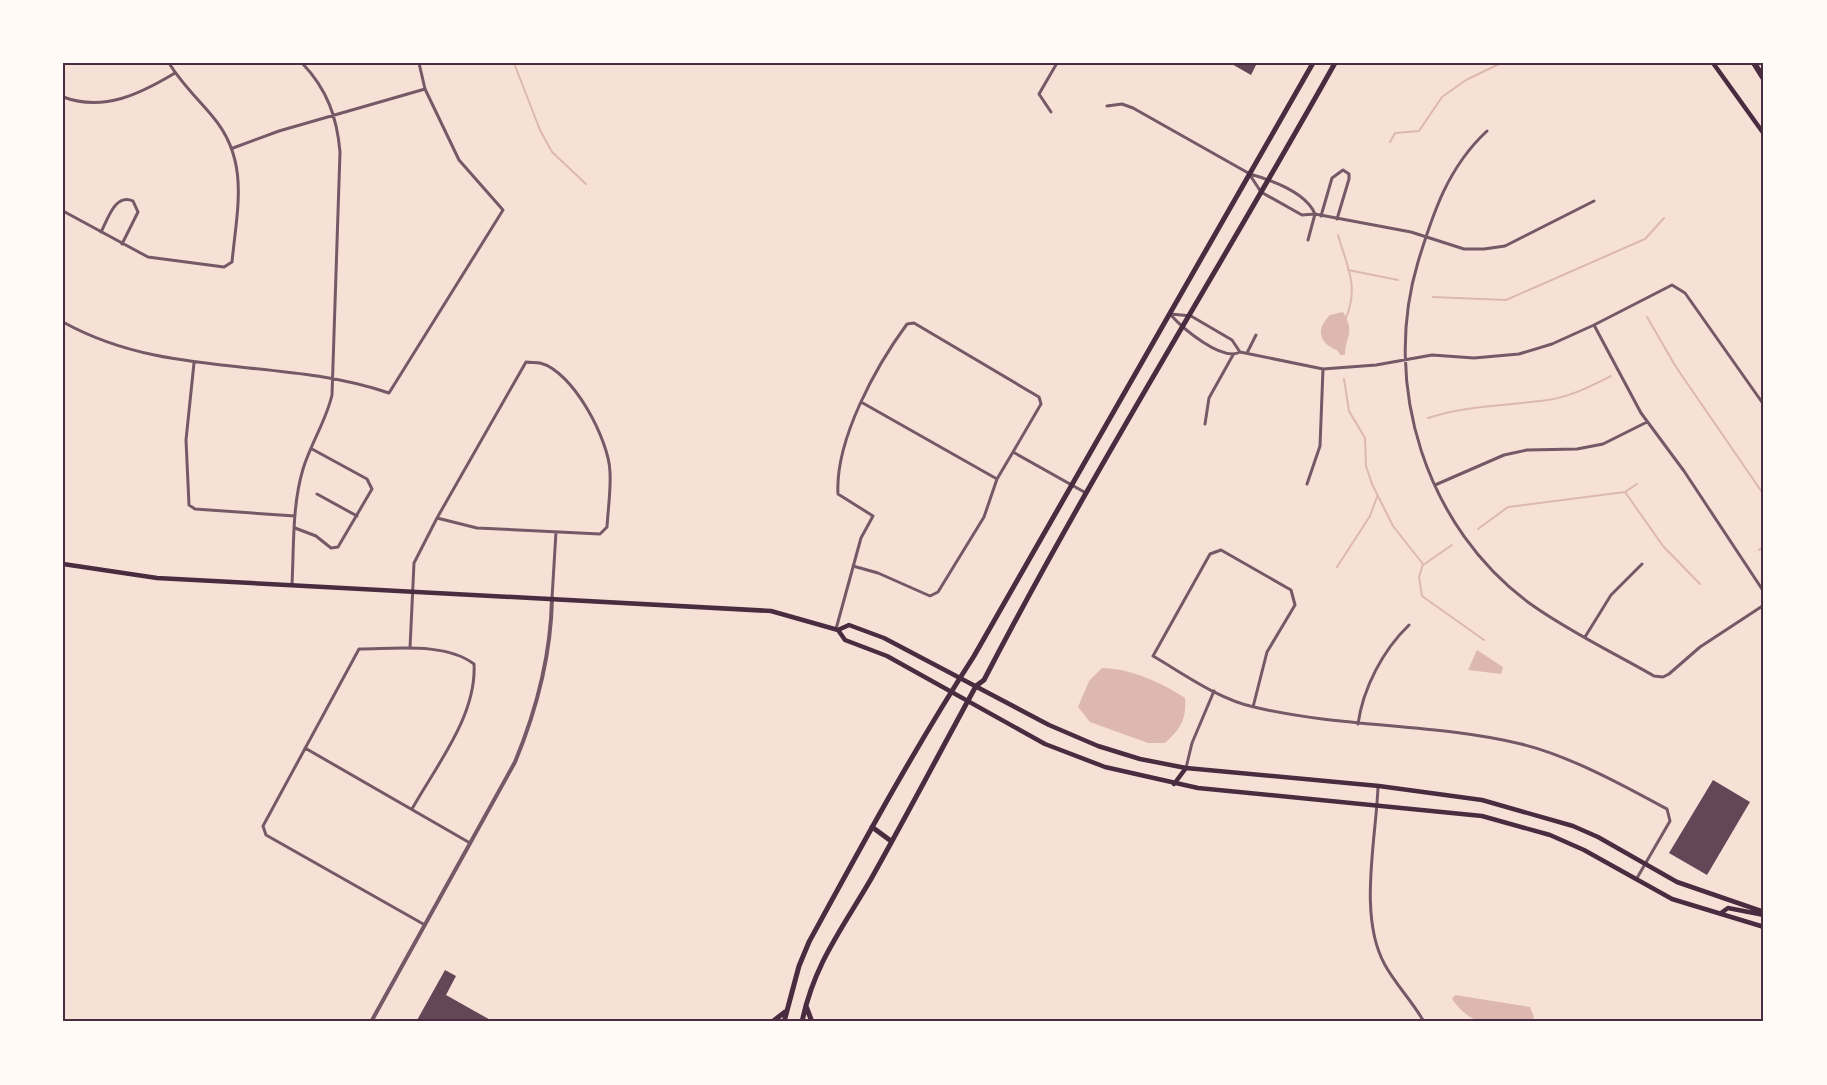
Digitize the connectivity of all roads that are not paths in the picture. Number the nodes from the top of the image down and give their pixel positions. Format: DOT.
graph roads {
  1 [pos="169,63"];
  2 [pos="302,63"];
  3 [pos="419,63"];
  4 [pos="1057,63"];
  5 [pos="1313,63"];
  6 [pos="1335,63"];
  7 [pos="1713,63"];
  8 [pos="1754,63"];
  9 [pos="175,73"];
  10 [pos="1764,79"];
  11 [pos="425,89"];
  12 [pos="63,97"];
  13 [pos="1107,106"];
  14 [pos="1051,112"];
  15 [pos="334,114"];
  16 [pos="1487,132"];
  17 [pos="1764,134"];
  18 [pos="233,148"];
  19 [pos="1250,174"];
  20 [pos="1268,179"];
  21 [pos="1261,192"];
  22 [pos="1594,201"];
  23 [pos="63,211"];
  24 [pos="1315,214"];
  25 [pos="1322,216"];
  26 [pos="1337,219"];
  27 [pos="101,232"];
  28 [pos="1425,237"];
  29 [pos="1308,240"];
  30 [pos="122,244"];
  31 [pos="1169,313"];
  32 [pos="1191,316"];
  33 [pos="63,322"];
  34 [pos="1594,325"];
  35 [pos="1183,328"];
  36 [pos="1256,335"];
  37 [pos="1240,352"];
  38 [pos="1247,353"];
  39 [pos="1233,355"];
  40 [pos="1405,358"];
  41 [pos="194,363"];
  42 [pos="1323,369"];
  43 [pos="334,378"];
  44 [pos="861,402"];
  45 [pos="1764,405"];
  46 [pos="1647,422"];
  47 [pos="1205,424"];
  48 [pos="312,448"];
  49 [pos="1013,452"];
  50 [pos="997,479"];
  51 [pos="1307,484"];
  52 [pos="1073,485"];
  53 [pos="1436,485"];
  54 [pos="1086,493"];
  55 [pos="317,494"];
  56 [pos="296,516"];
  57 [pos="357,516"];
  58 [pos="437,518"];
  59 [pos="295,528"];
  60 [pos="556,532"];
  61 [pos="63,564"];
  62 [pos="1642,564"];
  63 [pos="853,566"];
  64 [pos="292,584"];
  65 [pos="412,590"];
  66 [pos="1764,592"];
  67 [pos="552,598"];
  68 [pos="1764,605"];
  69 [pos="1409,625"];
  70 [pos="837,630"];
  71 [pos="1586,637"];
  72 [pos="410,648"];
  73 [pos="960,677"];
  74 [pos="976,686"];
  75 [pos="950,692"];
  76 [pos="1214,692"];
  77 [pos="968,701"];
  78 [pos="1252,707"];
  79 [pos="1358,724"];
  80 [pos="305,748"];
  81 [pos="1186,768"];
  82 [pos="1174,784"];
  83 [pos="1378,786"];
  84 [pos="1377,805"];
  85 [pos="412,809"];
  86 [pos="872,827"];
  87 [pos="891,841"];
  88 [pos="470,844"];
  89 [pos="1646,864"];
  90 [pos="1637,878"];
  91 [pos="1720,913"];
  92 [pos="1764,914"];
  93 [pos="425,925"];
  94 [pos="1764,927"];
  95 [pos="805,1004"];
  96 [pos="785,1012"];
  97 [pos="371,1022"];
  98 [pos="772,1022"];
  99 [pos="784,1022"];
  100 [pos="802,1022"];
  101 [pos="812,1022"];
  102 [pos="1425,1022"];
  1 -- 9 [label="street"];
  2 -- 15 [label="street"];
  3 -- 11 [label="street"];
  4 -- 14 [label="street"];
  5 -- 19 [label="main road"];
  6 -- 20 [label="main road"];
  7 -- 17 [label="main road"];
  8 -- 10 [label="highway"];
  9 -- 12 [label="street"];
  9 -- 18 [label="street"];
  11 -- 15 [label="street"];
  11 -- 43 [label="street"];
  13 -- 19 [label="street"];
  15 -- 18 [label="street"];
  15 -- 43 [label="street"];
  16 -- 28 [label="street"];
  18 -- 30 [label="street"];
  19 -- 20 [label="street"];
  19 -- 21 [label="street"];
  19 -- 31 [label="main road"];
  20 -- 21 [label="main road"];
  20 -- 24 [label="street"];
  21 -- 24 [label="street"];
  21 -- 32 [label="main road"];
  22 -- 28 [label="street"];
  23 -- 27 [label="street"];
  24 -- 25 [label="street"];
  24 -- 29 [label="street"];
  25 -- 26 [label="street"];
  25 -- 26 [label="street"];
  26 -- 28 [label="street"];
  27 -- 30 [label="street"];
  27 -- 30 [label="street"];
  28 -- 40 [label="street"];
  31 -- 32 [label="street"];
  31 -- 35 [label="street"];
  31 -- 52 [label="main road"];
  32 -- 35 [label="main road"];
  32 -- 37 [label="street"];
  33 -- 41 [label="street"];
  34 -- 40 [label="street"];
  34 -- 45 [label="street"];
  34 -- 46 [label="street"];
  35 -- 39 [label="street"];
  35 -- 54 [label="main road"];
  36 -- 38 [label="street"];
  37 -- 38 [label="street"];
  37 -- 39 [label="street"];
  38 -- 42 [label="street"];
  39 -- 47 [label="street"];
  40 -- 42 [label="street"];
  40 -- 53 [label="street"];
  41 -- 43 [label="street"];
  41 -- 56 [label="street"];
  42 -- 51 [label="street"];
  43 -- 48 [label="street"];
  44 -- 49 [label="street"];
  44 -- 50 [label="street"];
  44 -- 63 [label="street"];
  46 -- 53 [label="street"];
  46 -- 66 [label="street"];
  48 -- 56 [label="street"];
  48 -- 57 [label="street"];
  49 -- 50 [label="street"];
  49 -- 52 [label="street"];
  50 -- 63 [label="street"];
  52 -- 54 [label="street"];
  52 -- 73 [label="main road"];
  53 -- 71 [label="street"];
  54 -- 74 [label="main road"];
  55 -- 57 [label="street"];
  56 -- 59 [label="street"];
  57 -- 59 [label="street"];
  58 -- 60 [label="street"];
  58 -- 60 [label="street"];
  58 -- 65 [label="street"];
  59 -- 64 [label="street"];
  60 -- 67 [label="street"];
  61 -- 64 [label="main road"];
  62 -- 71 [label="street"];
  63 -- 70 [label="street"];
  64 -- 65 [label="main road"];
  65 -- 67 [label="main road"];
  65 -- 72 [label="street"];
  67 -- 70 [label="main road"];
  67 -- 88 [label="street"];
  68 -- 71 [label="street"];
  69 -- 79 [label="street"];
  70 -- 73 [label="main road"];
  70 -- 75 [label="main road"];
  72 -- 80 [label="street"];
  72 -- 85 [label="street"];
  73 -- 74 [label="main road"];
  73 -- 75 [label="main road"];
  74 -- 77 [label="main road"];
  74 -- 81 [label="main road"];
  75 -- 77 [label="main road"];
  75 -- 86 [label="main road"];
  76 -- 78 [label="street"];
  76 -- 78 [label="street"];
  76 -- 81 [label="street"];
  77 -- 82 [label="main road"];
  77 -- 87 [label="main road"];
  78 -- 79 [label="street"];
  79 -- 89 [label="street"];
  80 -- 85 [label="street"];
  80 -- 93 [label="street"];
  81 -- 82 [label="main road"];
  81 -- 83 [label="main road"];
  82 -- 84 [label="main road"];
  83 -- 84 [label="street"];
  83 -- 89 [label="main road"];
  84 -- 90 [label="main road"];
  84 -- 102 [label="street"];
  85 -- 88 [label="street"];
  86 -- 87 [label="main road"];
  86 -- 96 [label="main road"];
  87 -- 95 [label="main road"];
  88 -- 93 [label="street"];
  89 -- 90 [label="street"];
  89 -- 92 [label="main road"];
  90 -- 91 [label="main road"];
  91 -- 92 [label="main road"];
  91 -- 94 [label="main road"];
  93 -- 97 [label="street"];
  95 -- 100 [label="main road"];
  95 -- 101 [label="main road"];
  96 -- 98 [label="main road"];
  96 -- 99 [label="main road"];
}
